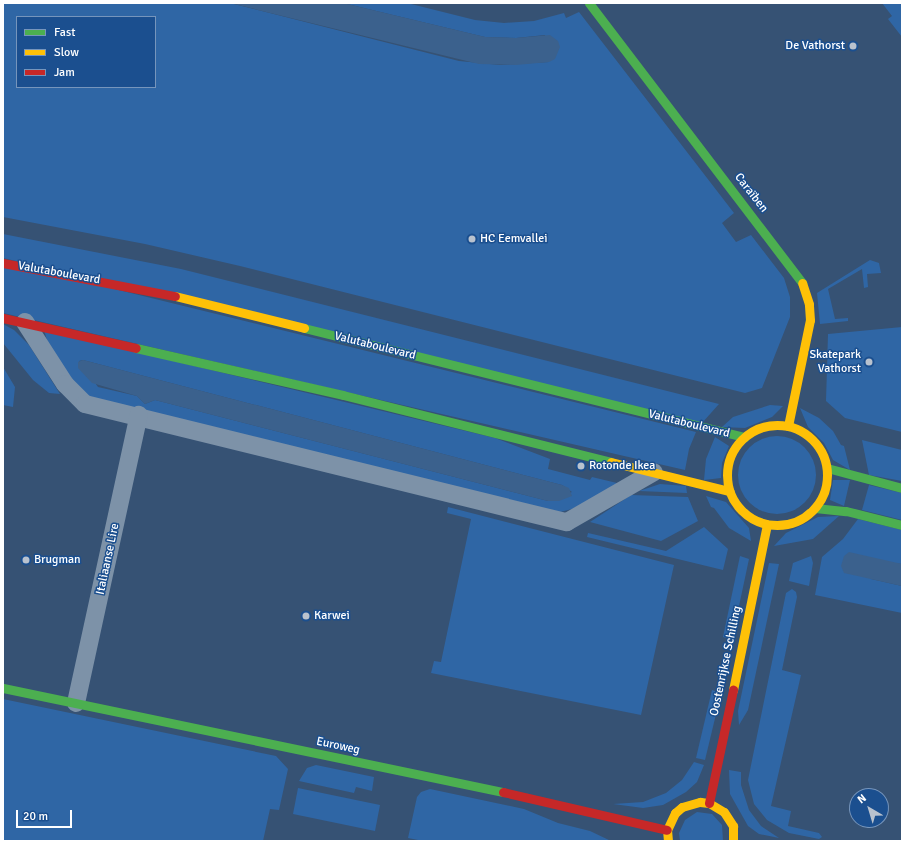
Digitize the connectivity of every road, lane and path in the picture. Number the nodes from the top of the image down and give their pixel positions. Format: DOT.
graph roads {
  1 [pos="589,3"];
  2 [pos="3,263"];
  3 [pos="3,318"];
  4 [pos="25,322"];
  5 [pos="139,415"];
  6 [pos="788,426"];
  7 [pos="745,437"];
  8 [pos="827,468"];
  9 [pos="654,472"];
  10 [pos="902,488"];
  11 [pos="729,491"];
  12 [pos="815,508"];
  13 [pos="767,524"];
  14 [pos="902,525"];
  15 [pos="3,688"];
  16 [pos="76,703"];
  17 [pos="709,803"];
  18 [pos="667,830"];
  19 [pos="668,841"];
  20 [pos="734,841"];
  1 -- 6 [label="main road, Caraïben"];
  2 -- 7 [label="main road, Valutaboulevard"];
  3 -- 4 [label="main road"];
  4 -- 5 [label="street"];
  4 -- 9 [label="main road"];
  5 -- 9 [label="street"];
  5 -- 16 [label="street, Italiaanse Lire"];
  6 -- 7 [label="main road"];
  6 -- 8 [label="main road"];
  7 -- 11 [label="main road"];
  8 -- 10 [label="main road"];
  8 -- 12 [label="main road"];
  9 -- 11 [label="main road"];
  11 -- 13 [label="main road"];
  12 -- 13 [label="main road"];
  12 -- 14 [label="main road"];
  13 -- 17 [label="main road, Oostenrijkse Schilling"];
  15 -- 16 [label="main road, Euroweg"];
  16 -- 18 [label="main road, Euroweg"];
  17 -- 18 [label="main road"];
  17 -- 20 [label="main road"];
  18 -- 19 [label="main road"];
}
